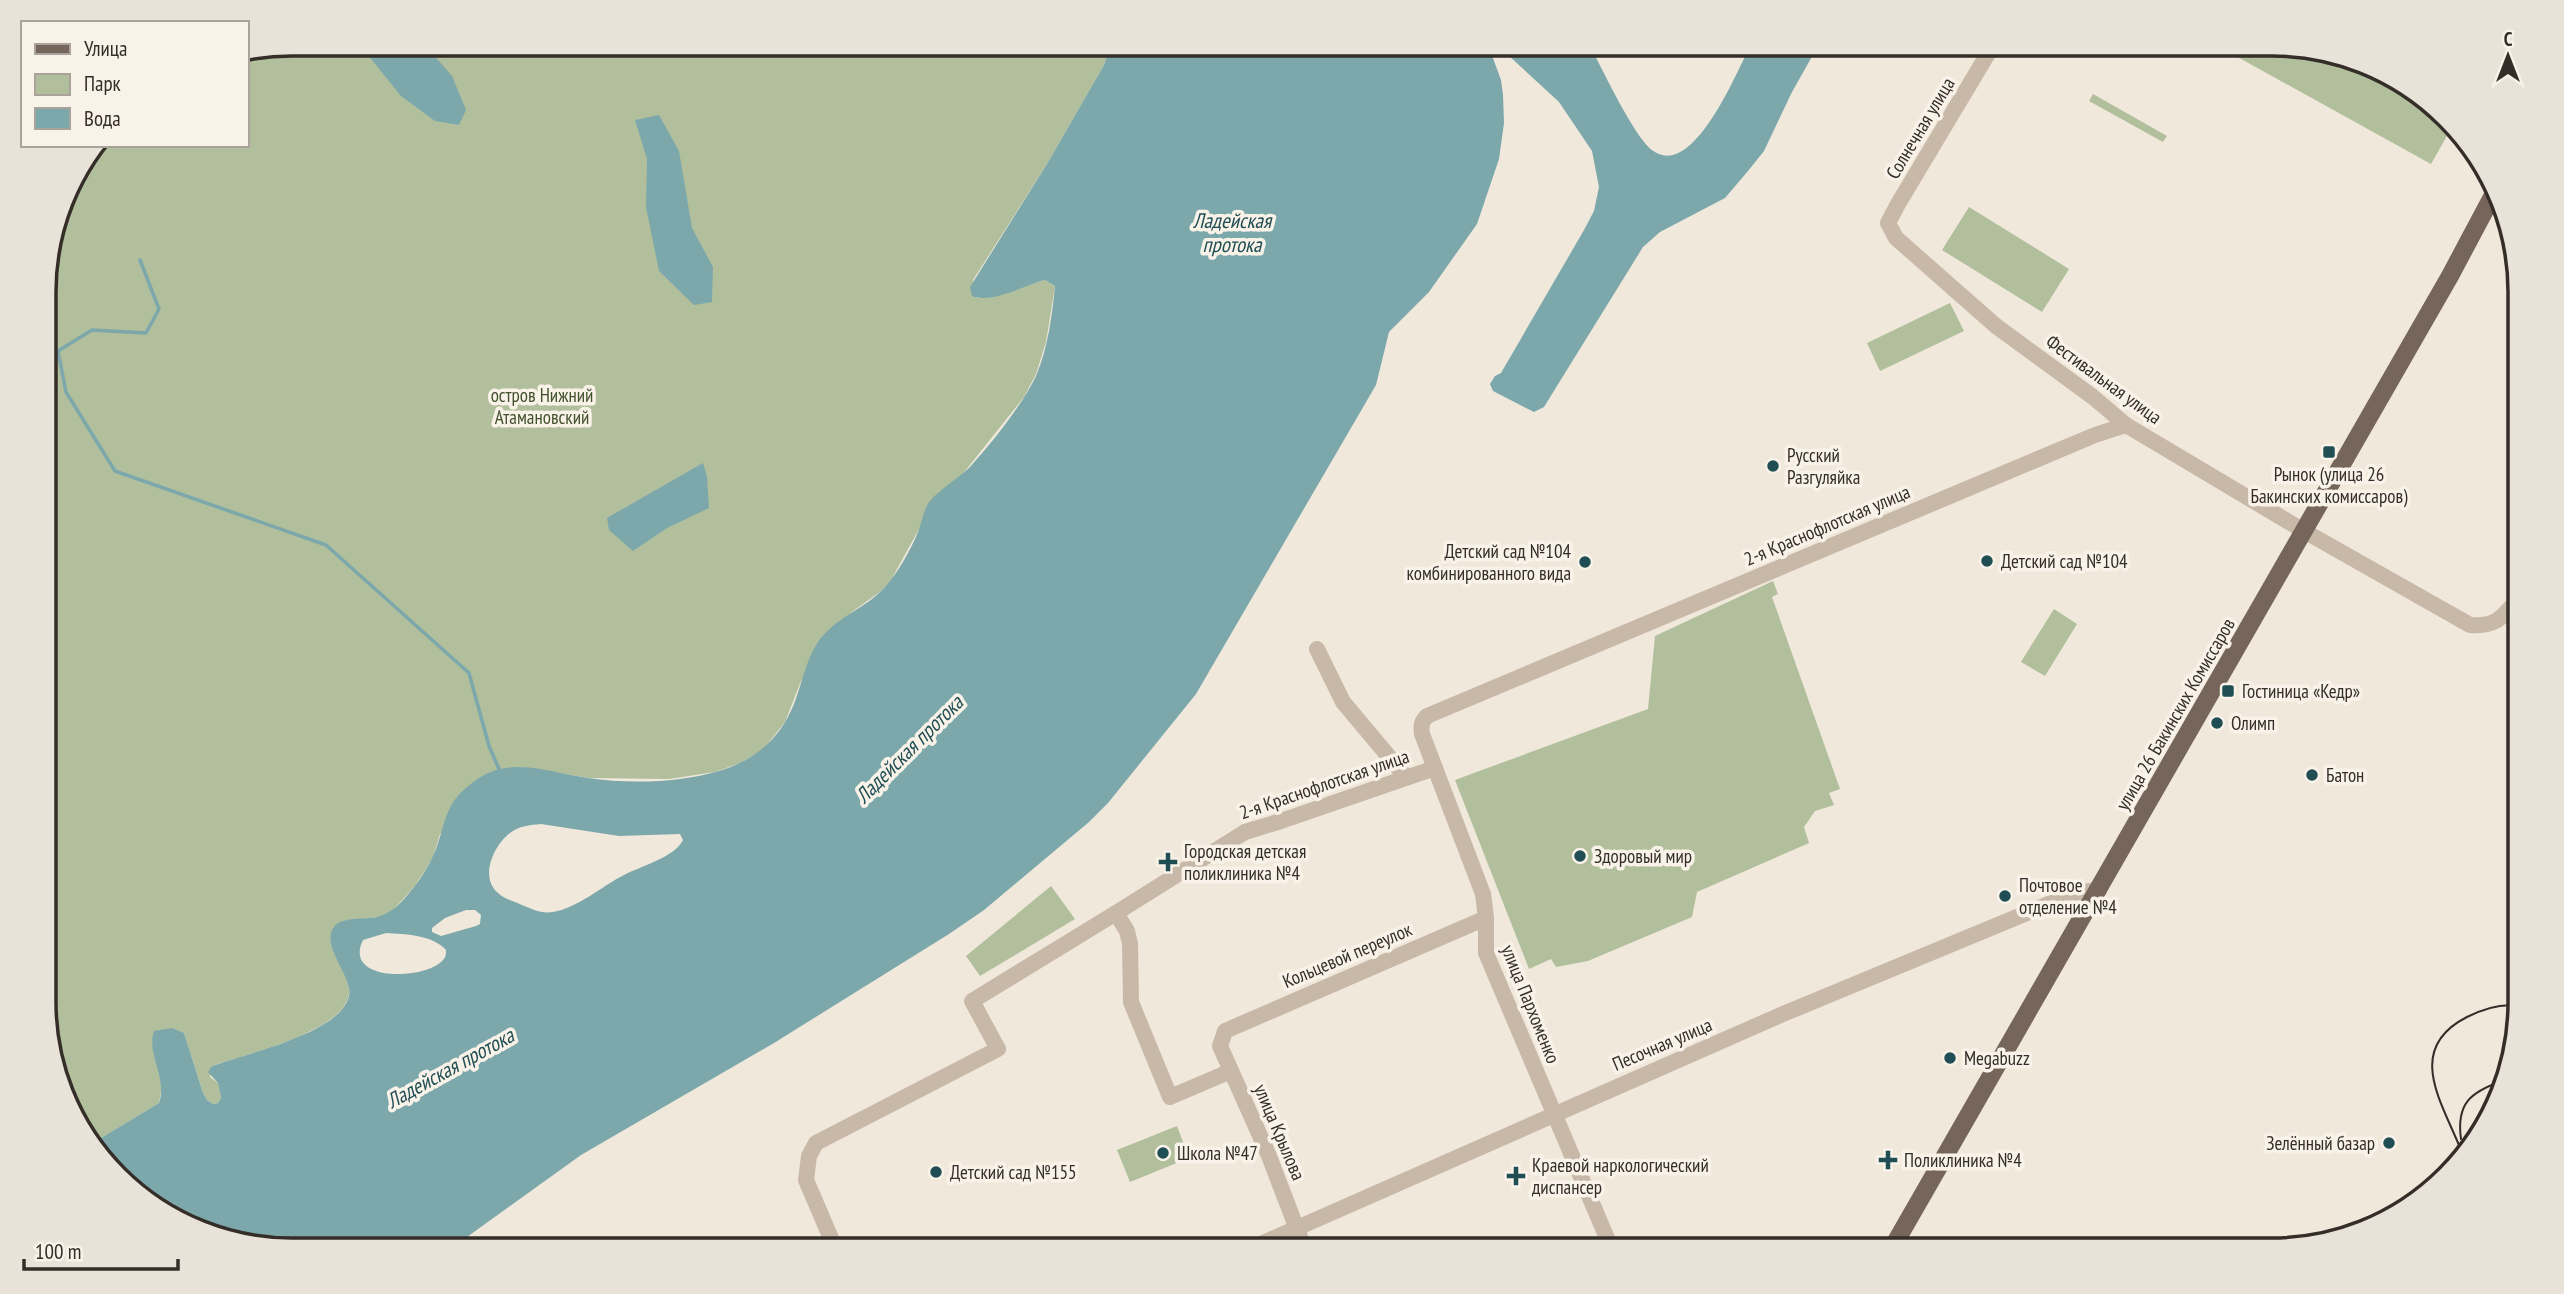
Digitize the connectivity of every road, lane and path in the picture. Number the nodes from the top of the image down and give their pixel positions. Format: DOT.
graph roads {
  1 [pos="1987,56"];
  2 [pos="2490,201"];
  3 [pos="1896,239"];
  4 [pos="2126,425"];
  5 [pos="2304,531"];
  6 [pos="2508,610"];
  7 [pos="1317,649"];
  8 [pos="1435,768"];
  9 [pos="1406,778"];
  10 [pos="2099,890"];
  11 [pos="1116,914"];
  12 [pos="1486,918"];
  13 [pos="1225,1031"];
  14 [pos="1231,1070"];
  15 [pos="1553,1114"];
  16 [pos="1298,1229"];
  17 [pos="1301,1237"];
  18 [pos="1607,1237"];
  19 [pos="1898,1237"];
  20 [pos="831,1238"];
  21 [pos="1277,1238"];
  1 -- 3 [label="street, Солнечная улица"];
  2 -- 5 [label="main road, улица 26 Бакинских Комиссаров"];
  3 -- 4 [label="street, Фестивальная улица"];
  4 -- 5 [label="street, Фестивальная улица"];
  4 -- 8 [label="street, 2-я Краснофлотская улица"];
  5 -- 6 [label="street, Фестивальная улица"];
  5 -- 10 [label="main road, улица 26 Бакинских Комиссаров"];
  7 -- 9 [label="street"];
  8 -- 9 [label="street, 2-я Краснофлотская улица"];
  8 -- 12 [label="street, улица Пархоменко"];
  9 -- 11 [label="street, 2-я Краснофлотская улица"];
  10 -- 15 [label="street, Песочная улица"];
  10 -- 19 [label="main road, улица 26 Бакинских Комиссаров"];
  11 -- 14 [label="street"];
  11 -- 20 [label="street, 2-я Краснофлотская улица"];
  12 -- 13 [label="street, Кольцевой переулок"];
  12 -- 15 [label="street, улица Пархоменко"];
  13 -- 14 [label="street, улица Крылова"];
  14 -- 16 [label="street, улица Крылова"];
  15 -- 16 [label="street, Песочная улица"];
  15 -- 18 [label="street, улица Пархоменко"];
  16 -- 17 [label="street, улица Крылова"];
  16 -- 21 [label="street, Песочная улица"];
}
